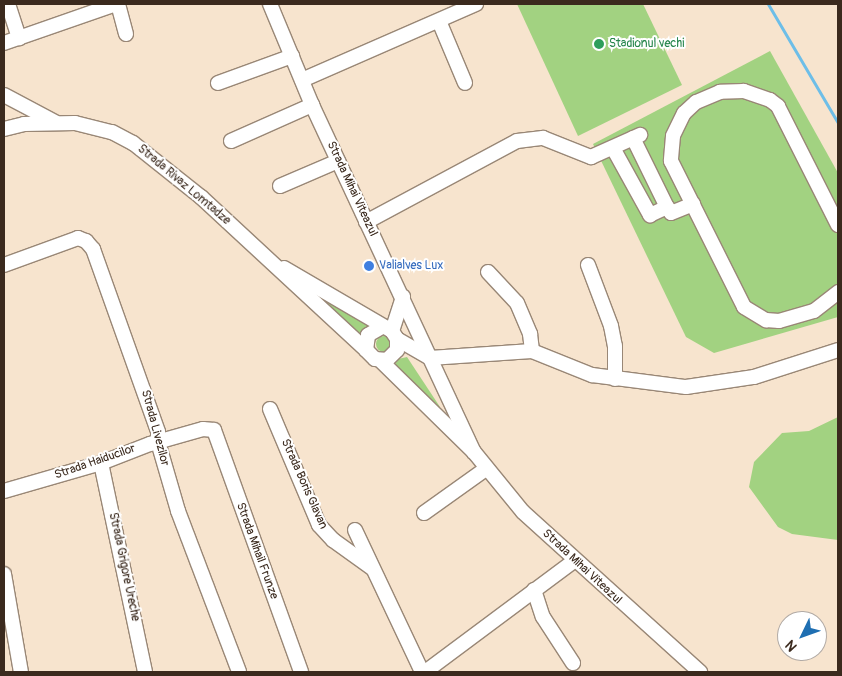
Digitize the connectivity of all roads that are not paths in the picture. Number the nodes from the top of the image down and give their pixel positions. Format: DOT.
graph roads {
  1 [pos="8,4"];
  2 [pos="117,4"];
  3 [pos="270,4"];
  4 [pos="476,4"];
  5 [pos="439,21"];
  6 [pos="126,34"];
  7 [pos="19,38"];
  8 [pos="4,44"];
  9 [pos="292,56"];
  10 [pos="302,80"];
  11 [pos="218,83"];
  12 [pos="465,83"];
  13 [pos="4,96"];
  14 [pos="312,104"];
  15 [pos="55,122"];
  16 [pos="4,129"];
  17 [pos="231,140"];
  18 [pos="613,148"];
  19 [pos="338,161"];
  20 [pos="280,186"];
  21 [pos="693,204"];
  22 [pos="667,207"];
  23 [pos="366,222"];
  24 [pos="838,225"];
  25 [pos="267,257"];
  26 [pos="4,265"];
  27 [pos="588,265"];
  28 [pos="488,272"];
  29 [pos="838,292"];
  30 [pos="403,297"];
  31 [pos="390,332"];
  32 [pos="366,350"];
  33 [pos="838,350"];
  34 [pos="532,351"];
  35 [pos="430,358"];
  36 [pos="381,361"];
  37 [pos="615,379"];
  38 [pos="270,410"];
  39 [pos="214,430"];
  40 [pos="158,442"];
  41 [pos="474,452"];
  42 [pos="101,463"];
  43 [pos="487,468"];
  44 [pos="4,491"];
  45 [pos="424,513"];
  46 [pos="355,530"];
  47 [pos="575,560"];
  48 [pos="372,568"];
  49 [pos="4,574"];
  50 [pos="534,590"];
  51 [pos="573,663"];
  52 [pos="685,666"];
  53 [pos="21,672"];
  54 [pos="145,672"];
  55 [pos="239,672"];
  56 [pos="301,672"];
  57 [pos="424,672"];
  58 [pos="700,672"];
  1 -- 7 [label="street"];
  2 -- 6 [label="street"];
  2 -- 7 [label="street"];
  3 -- 9 [label="street, Strada Mihai Viteazul"];
  4 -- 5 [label="street"];
  5 -- 10 [label="street"];
  5 -- 12 [label="street"];
  7 -- 8 [label="street"];
  9 -- 10 [label="street, Strada Mihai Viteazul"];
  9 -- 11 [label="street"];
  10 -- 14 [label="street, Strada Mihai Viteazul"];
  13 -- 15 [label="street"];
  14 -- 17 [label="street"];
  14 -- 19 [label="street, Strada Mihai Viteazul"];
  15 -- 16 [label="street, Strada Rivaz Lomtadze"];
  15 -- 25 [label="street, Strada Rivaz Lomtadze"];
  18 -- 22 [label="street"];
  18 -- 22 [label="street"];
  18 -- 23 [label="street"];
  19 -- 20 [label="street"];
  19 -- 23 [label="street, Strada Mihai Viteazul"];
  21 -- 22 [label="street"];
  21 -- 24 [label="street"];
  21 -- 29 [label="street"];
  23 -- 30 [label="street, Strada Mihai Viteazul"];
  25 -- 31 [label="street, Strada Rivaz Lomtadze"];
  25 -- 32 [label="street, Strada Rivaz Lomtadze"];
  26 -- 40 [label="street, Strada Livezilor"];
  27 -- 37 [label="street"];
  28 -- 34 [label="street"];
  30 -- 31 [label="street"];
  30 -- 35 [label="street, Strada Mihai Viteazul"];
  31 -- 32 [label="street"];
  31 -- 35 [label="street"];
  31 -- 36 [label="street"];
  32 -- 36 [label="street"];
  33 -- 37 [label="street"];
  34 -- 35 [label="street"];
  34 -- 37 [label="street"];
  35 -- 41 [label="street, Strada Mihai Viteazul"];
  36 -- 41 [label="street, Strada Mihai Viteazul"];
  38 -- 48 [label="street, Strada Boris Glavan"];
  39 -- 40 [label="street, Strada Haiducilor"];
  39 -- 56 [label="street, Strada Mihail Frunze"];
  40 -- 42 [label="street, Strada Haiducilor"];
  40 -- 55 [label="street, Strada Livezilor"];
  41 -- 43 [label="street, Strada Mihai Viteazul"];
  42 -- 44 [label="street, Strada Haiducilor"];
  42 -- 54 [label="street, Strada Grigore Ureche"];
  43 -- 45 [label="street"];
  43 -- 47 [label="street, Strada Mihai Viteazul"];
  46 -- 48 [label="street, Strada Boris Glavan"];
  47 -- 50 [label="street"];
  47 -- 52 [label="street, Strada Mihai Viteazul"];
  48 -- 57 [label="street, Strada Boris Glavan"];
  49 -- 53 [label="street"];
  50 -- 51 [label="street"];
  50 -- 57 [label="street"];
  52 -- 58 [label="street, Strada Mihai Viteazul"];
}
